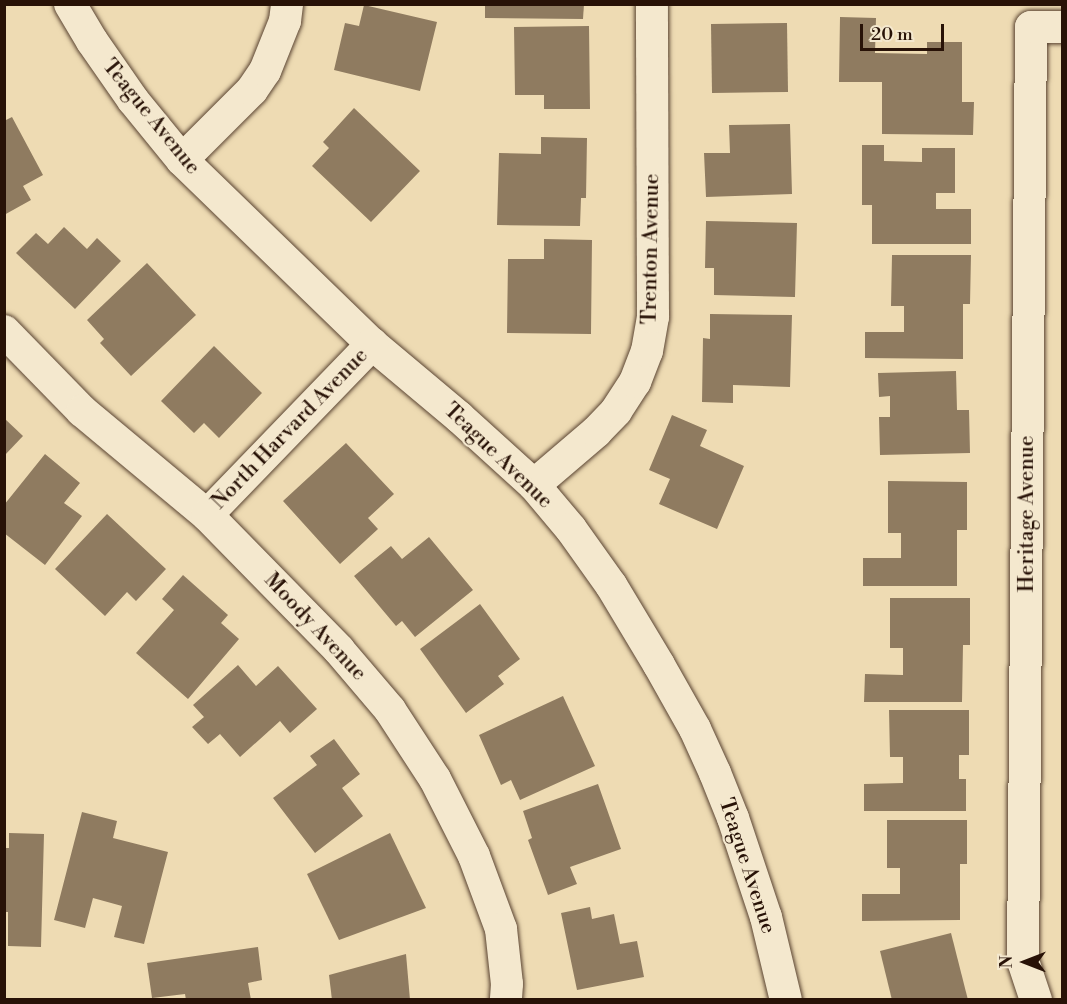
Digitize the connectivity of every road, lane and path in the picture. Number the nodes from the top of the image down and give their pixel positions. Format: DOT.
graph roads {
  1 [pos="70,4"];
  2 [pos="287,4"];
  3 [pos="652,4"];
  4 [pos="1062,27"];
  5 [pos="182,160"];
  6 [pos="4,331"];
  7 [pos="372,344"];
  8 [pos="534,485"];
  9 [pos="207,515"];
  10 [pos="506,999"];
  11 [pos="786,999"];
  12 [pos="1036,999"];
  1 -- 5 [label="street, Teague Avenue"];
  2 -- 5 [label="street"];
  3 -- 8 [label="street, Trenton Avenue"];
  4 -- 12 [label="street, Heritage Avenue"];
  5 -- 7 [label="street, Teague Avenue"];
  6 -- 9 [label="street, Moody Avenue"];
  7 -- 8 [label="street, Teague Avenue"];
  7 -- 9 [label="street, North Harvard Avenue"];
  8 -- 11 [label="street, Teague Avenue"];
  9 -- 10 [label="street, Moody Avenue"];
}
